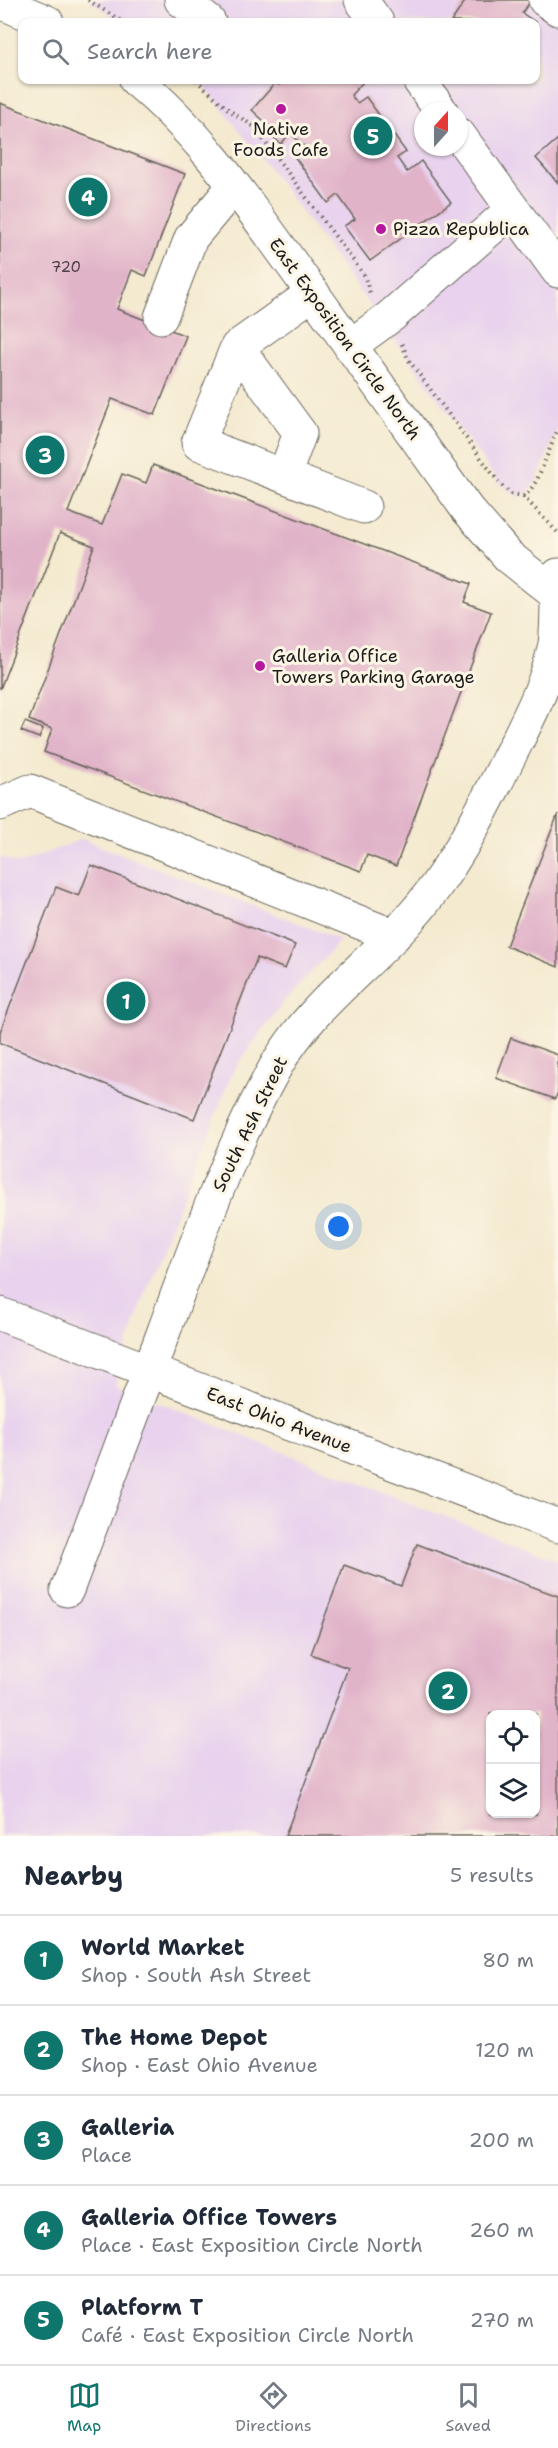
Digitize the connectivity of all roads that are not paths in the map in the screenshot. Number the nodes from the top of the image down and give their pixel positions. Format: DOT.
graph roads {
  1 [pos="181,0"];
  2 [pos="361,0"];
  3 [pos="545,0"];
  4 [pos="558,9"];
  5 [pos="204,18"];
  6 [pos="374,18"];
  7 [pos="140,84"];
  8 [pos="421,84"];
  9 [pos="434,102"];
  10 [pos="468,147"];
  11 [pos="234,186"];
  12 [pos="513,209"];
  13 [pos="558,271"];
  14 [pos="313,293"];
  15 [pos="161,317"];
  16 [pos="350,346"];
  17 [pos="237,347"];
  18 [pos="284,476"];
  19 [pos="364,507"];
  20 [pos="557,589"];
  21 [pos="551,687"];
  22 [pos="0,804"];
  23 [pos="394,936"];
  24 [pos="0,1314"];
  25 [pos="150,1370"];
  26 [pos="558,1527"];
  27 [pos="67,1590"];
  1 -- 5 [label="street"];
  2 -- 6 [label="street"];
  3 -- 4 [label="street"];
  7 -- 11 [label="street, East Exposition Circle North"];
  8 -- 9 [label="street"];
  10 -- 12 [label="street"];
  11 -- 14 [label="street, East Exposition Circle North"];
  11 -- 15 [label="street"];
  12 -- 13 [label="street"];
  12 -- 16 [label="street"];
  14 -- 16 [label="street, East Exposition Circle North"];
  14 -- 17 [label="street"];
  16 -- 20 [label="street, East Exposition Circle North"];
  17 -- 18 [label="street"];
  17 -- 18 [label="street"];
  18 -- 19 [label="street"];
  20 -- 21 [label="street, South Ash Street"];
  21 -- 23 [label="street, South Ash Street"];
  22 -- 23 [label="street"];
  23 -- 25 [label="street, South Ash Street"];
  24 -- 25 [label="street, East Ohio Avenue"];
  25 -- 26 [label="street, East Ohio Avenue"];
  25 -- 27 [label="street, South Ash Street"];
}
